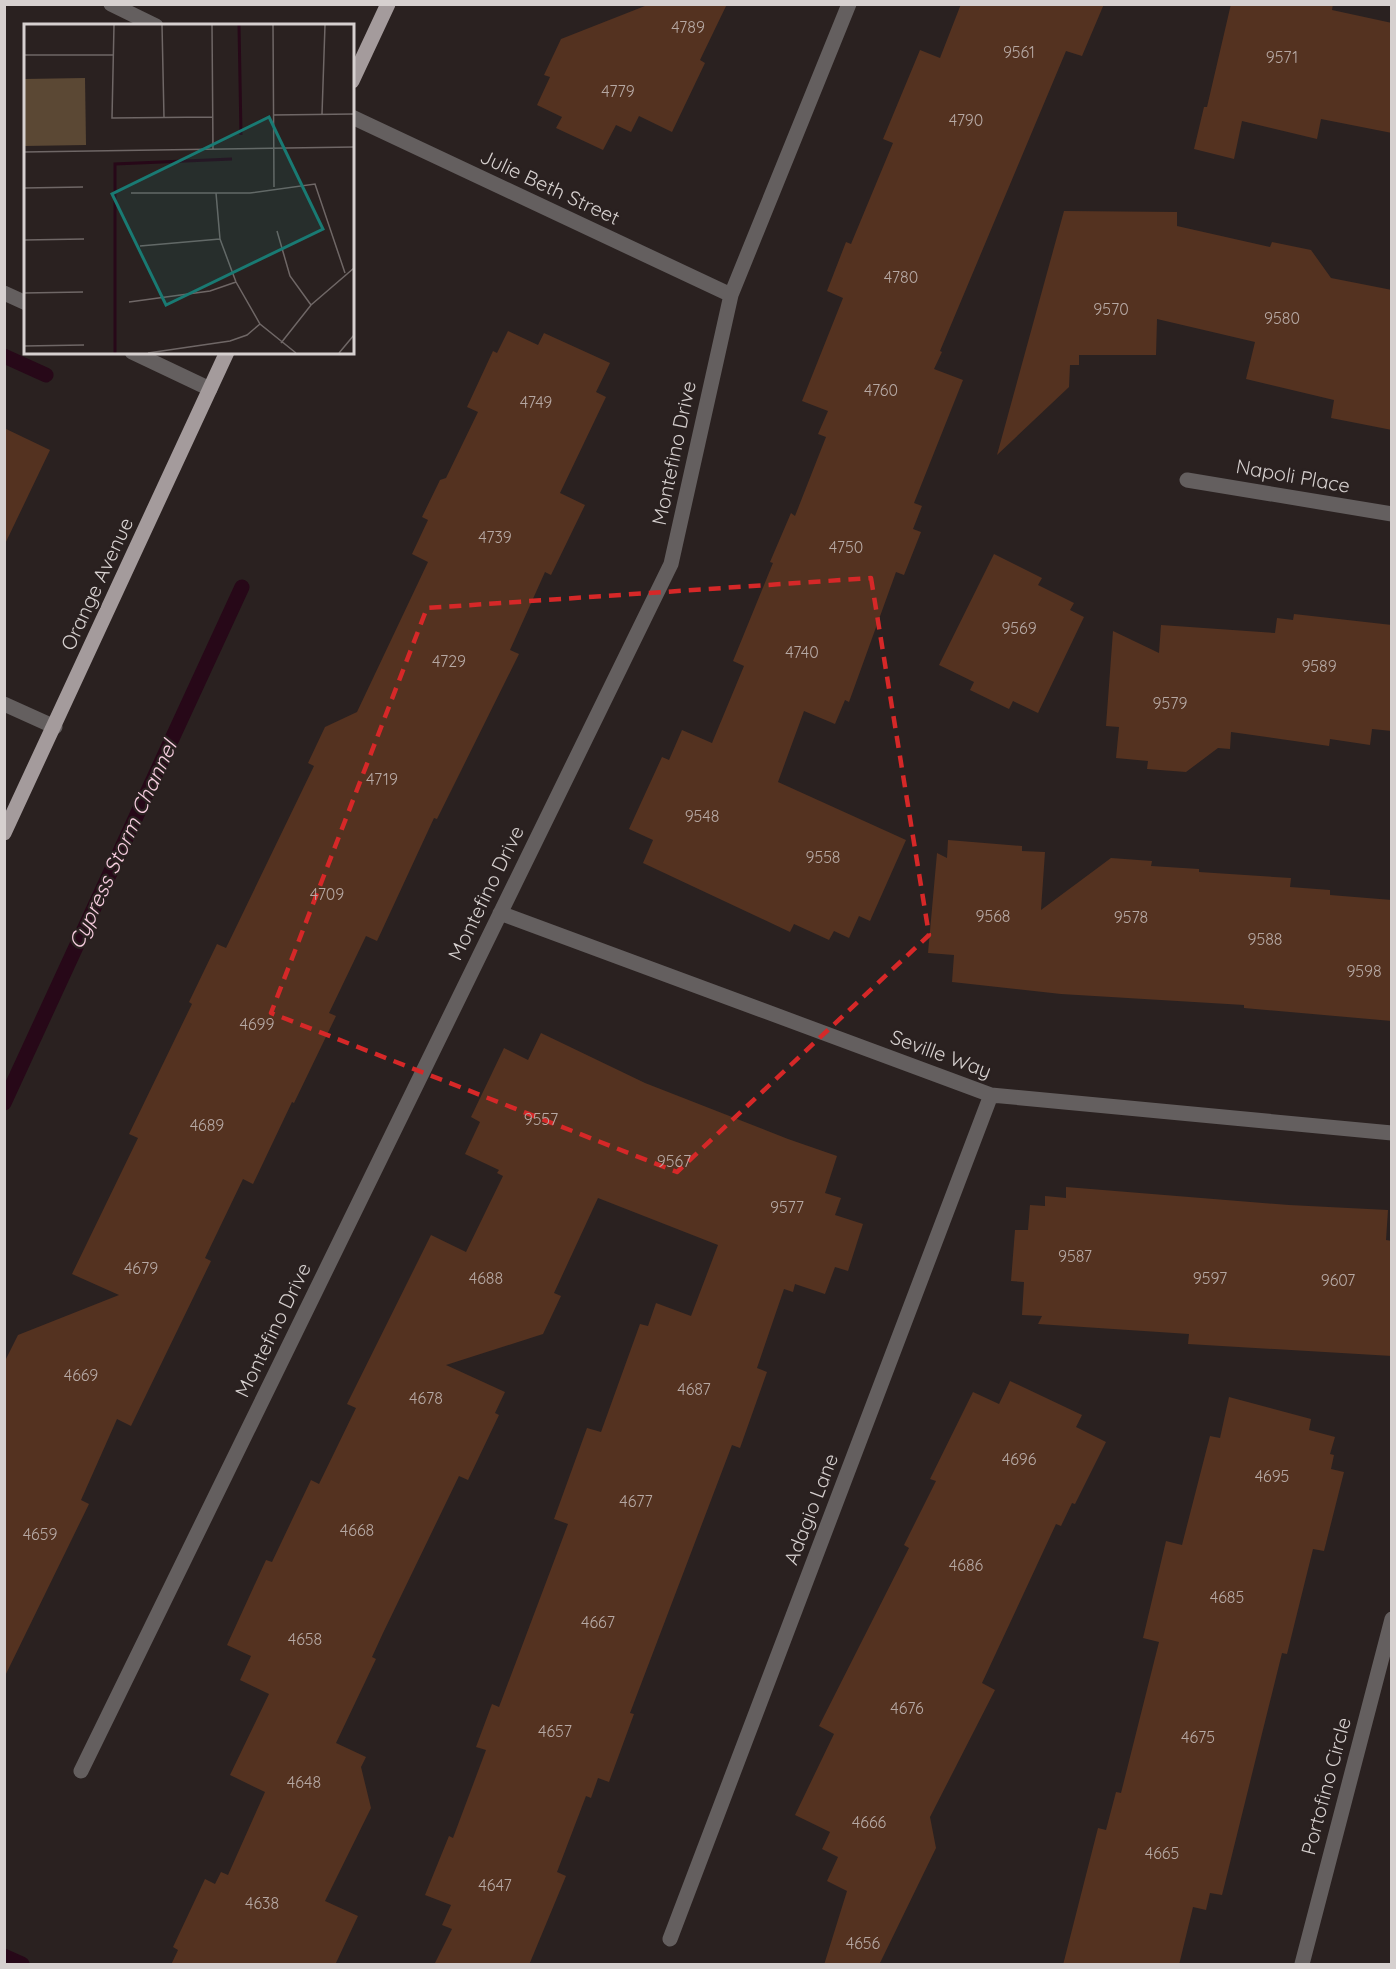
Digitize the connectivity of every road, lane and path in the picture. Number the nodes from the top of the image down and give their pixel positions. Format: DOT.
graph roads {
  1 [pos="111,4"];
  2 [pos="388,4"];
  3 [pos="849,4"];
  4 [pos="152,24"];
  5 [pos="354,77"];
  6 [pos="354,118"];
  7 [pos="4,293"];
  8 [pos="731,295"];
  9 [pos="24,302"];
  10 [pos="136,354"];
  11 [pos="226,354"];
  12 [pos="210,389"];
  13 [pos="1187,480"];
  14 [pos="1392,514"];
  15 [pos="4,704"];
  16 [pos="55,727"];
  17 [pos="4,833"];
  18 [pos="500,913"];
  19 [pos="990,1095"];
  20 [pos="1392,1133"];
  21 [pos="1392,1618"];
  22 [pos="81,1771"];
  23 [pos="670,1939"];
  24 [pos="1302,1965"];
  1 -- 4 [label="street"];
  2 -- 5 [label="main road"];
  3 -- 8 [label="street, Montefino Drive"];
  6 -- 8 [label="street, Julie Beth Street"];
  7 -- 9 [label="street"];
  8 -- 18 [label="street, Montefino Drive"];
  10 -- 12 [label="street"];
  11 -- 12 [label="main road, Orange Avenue"];
  12 -- 16 [label="main road, Orange Avenue"];
  13 -- 14 [label="street, Napoli Place"];
  15 -- 16 [label="street"];
  16 -- 17 [label="main road, Orange Avenue"];
  18 -- 19 [label="street, Seville Way"];
  18 -- 22 [label="street, Montefino Drive"];
  19 -- 20 [label="street, Seville Way"];
  19 -- 23 [label="street, Adagio Lane"];
  21 -- 24 [label="street, Portofino Circle"];
}
